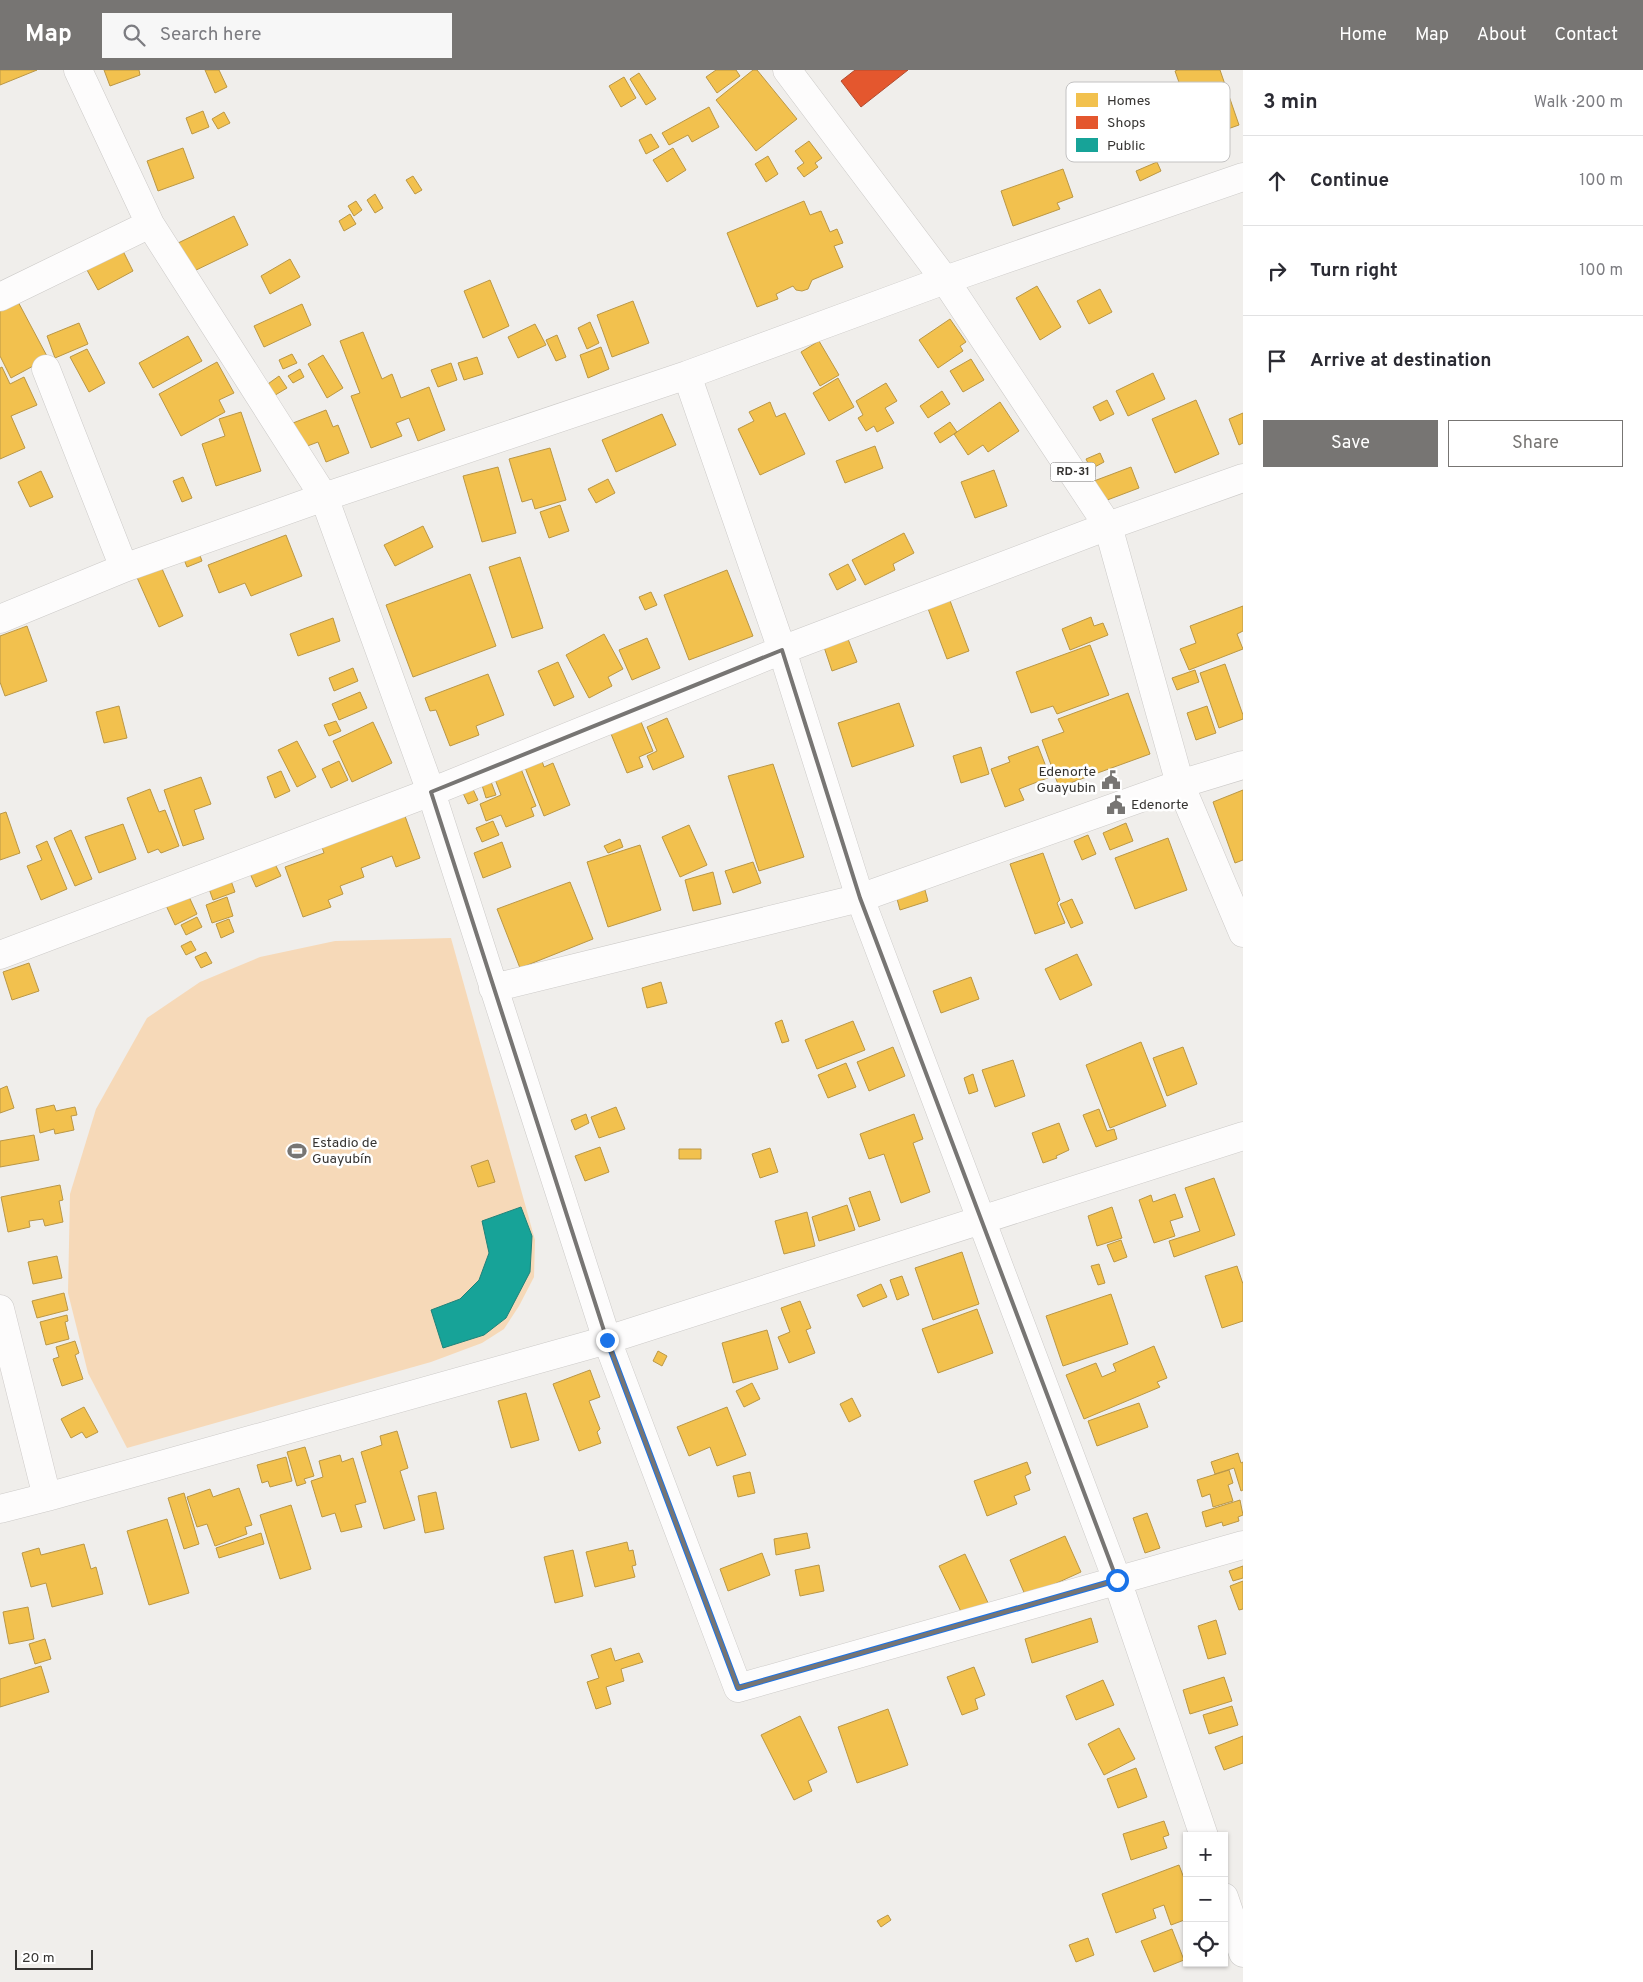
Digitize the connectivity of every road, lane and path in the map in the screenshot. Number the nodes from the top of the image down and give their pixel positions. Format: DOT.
graph roads {
  1 [pos="78,70"];
  2 [pos="787,70"];
  3 [pos="1243,177"];
  4 [pos="150,224"];
  5 [pos="945,280"];
  6 [pos="0,296"];
  7 [pos="46,369"];
  8 [pos="687,375"];
  9 [pos="1243,478"];
  10 [pos="324,496"];
  11 [pos="1108,526"];
  12 [pos="124,568"];
  13 [pos="0,619"];
  14 [pos="782,650"];
  15 [pos="1243,765"];
  16 [pos="1180,784"];
  17 [pos="431,792"];
  18 [pos="860,898"];
  19 [pos="1243,933"];
  20 [pos="0,955"];
  21 [pos="493,988"];
  22 [pos="1243,1136"];
  23 [pos="981,1222"];
  24 [pos="0,1309"];
  25 [pos="607,1340"];
  26 [pos="46,1498"];
  27 [pos="0,1509"];
  28 [pos="1243,1545"];
  29 [pos="1117,1580"];
  30 [pos="1203,1832"];
  31 [pos="1228,1909"];
  32 [pos="1243,1953"];
  1 -- 4 [label="street"];
  2 -- 5 [label="street, RD-31"];
  3 -- 5 [label="street"];
  4 -- 6 [label="street"];
  4 -- 10 [label="street"];
  5 -- 8 [label="street"];
  5 -- 11 [label="street, RD-31"];
  7 -- 12 [label="street"];
  8 -- 10 [label="street"];
  8 -- 14 [label="street"];
  9 -- 11 [label="street"];
  10 -- 12 [label="street"];
  10 -- 17 [label="street"];
  11 -- 14 [label="street"];
  11 -- 16 [label="street, RD-31"];
  12 -- 13 [label="street"];
  14 -- 17 [label="street"];
  14 -- 18 [label="street"];
  15 -- 16 [label="street"];
  16 -- 18 [label="street"];
  16 -- 19 [label="street, RD-31"];
  17 -- 20 [label="street"];
  17 -- 21 [label="street"];
  18 -- 21 [label="street"];
  18 -- 23 [label="street"];
  21 -- 25 [label="street"];
  22 -- 23 [label="street"];
  23 -- 25 [label="street"];
  23 -- 29 [label="street"];
  24 -- 26 [label="street"];
  25 -- 26 [label="street"];
  25 -- 29 [label="street"];
  26 -- 27 [label="street"];
  28 -- 29 [label="street"];
  29 -- 30 [label="street"];
  31 -- 32 [label="street"];
}
